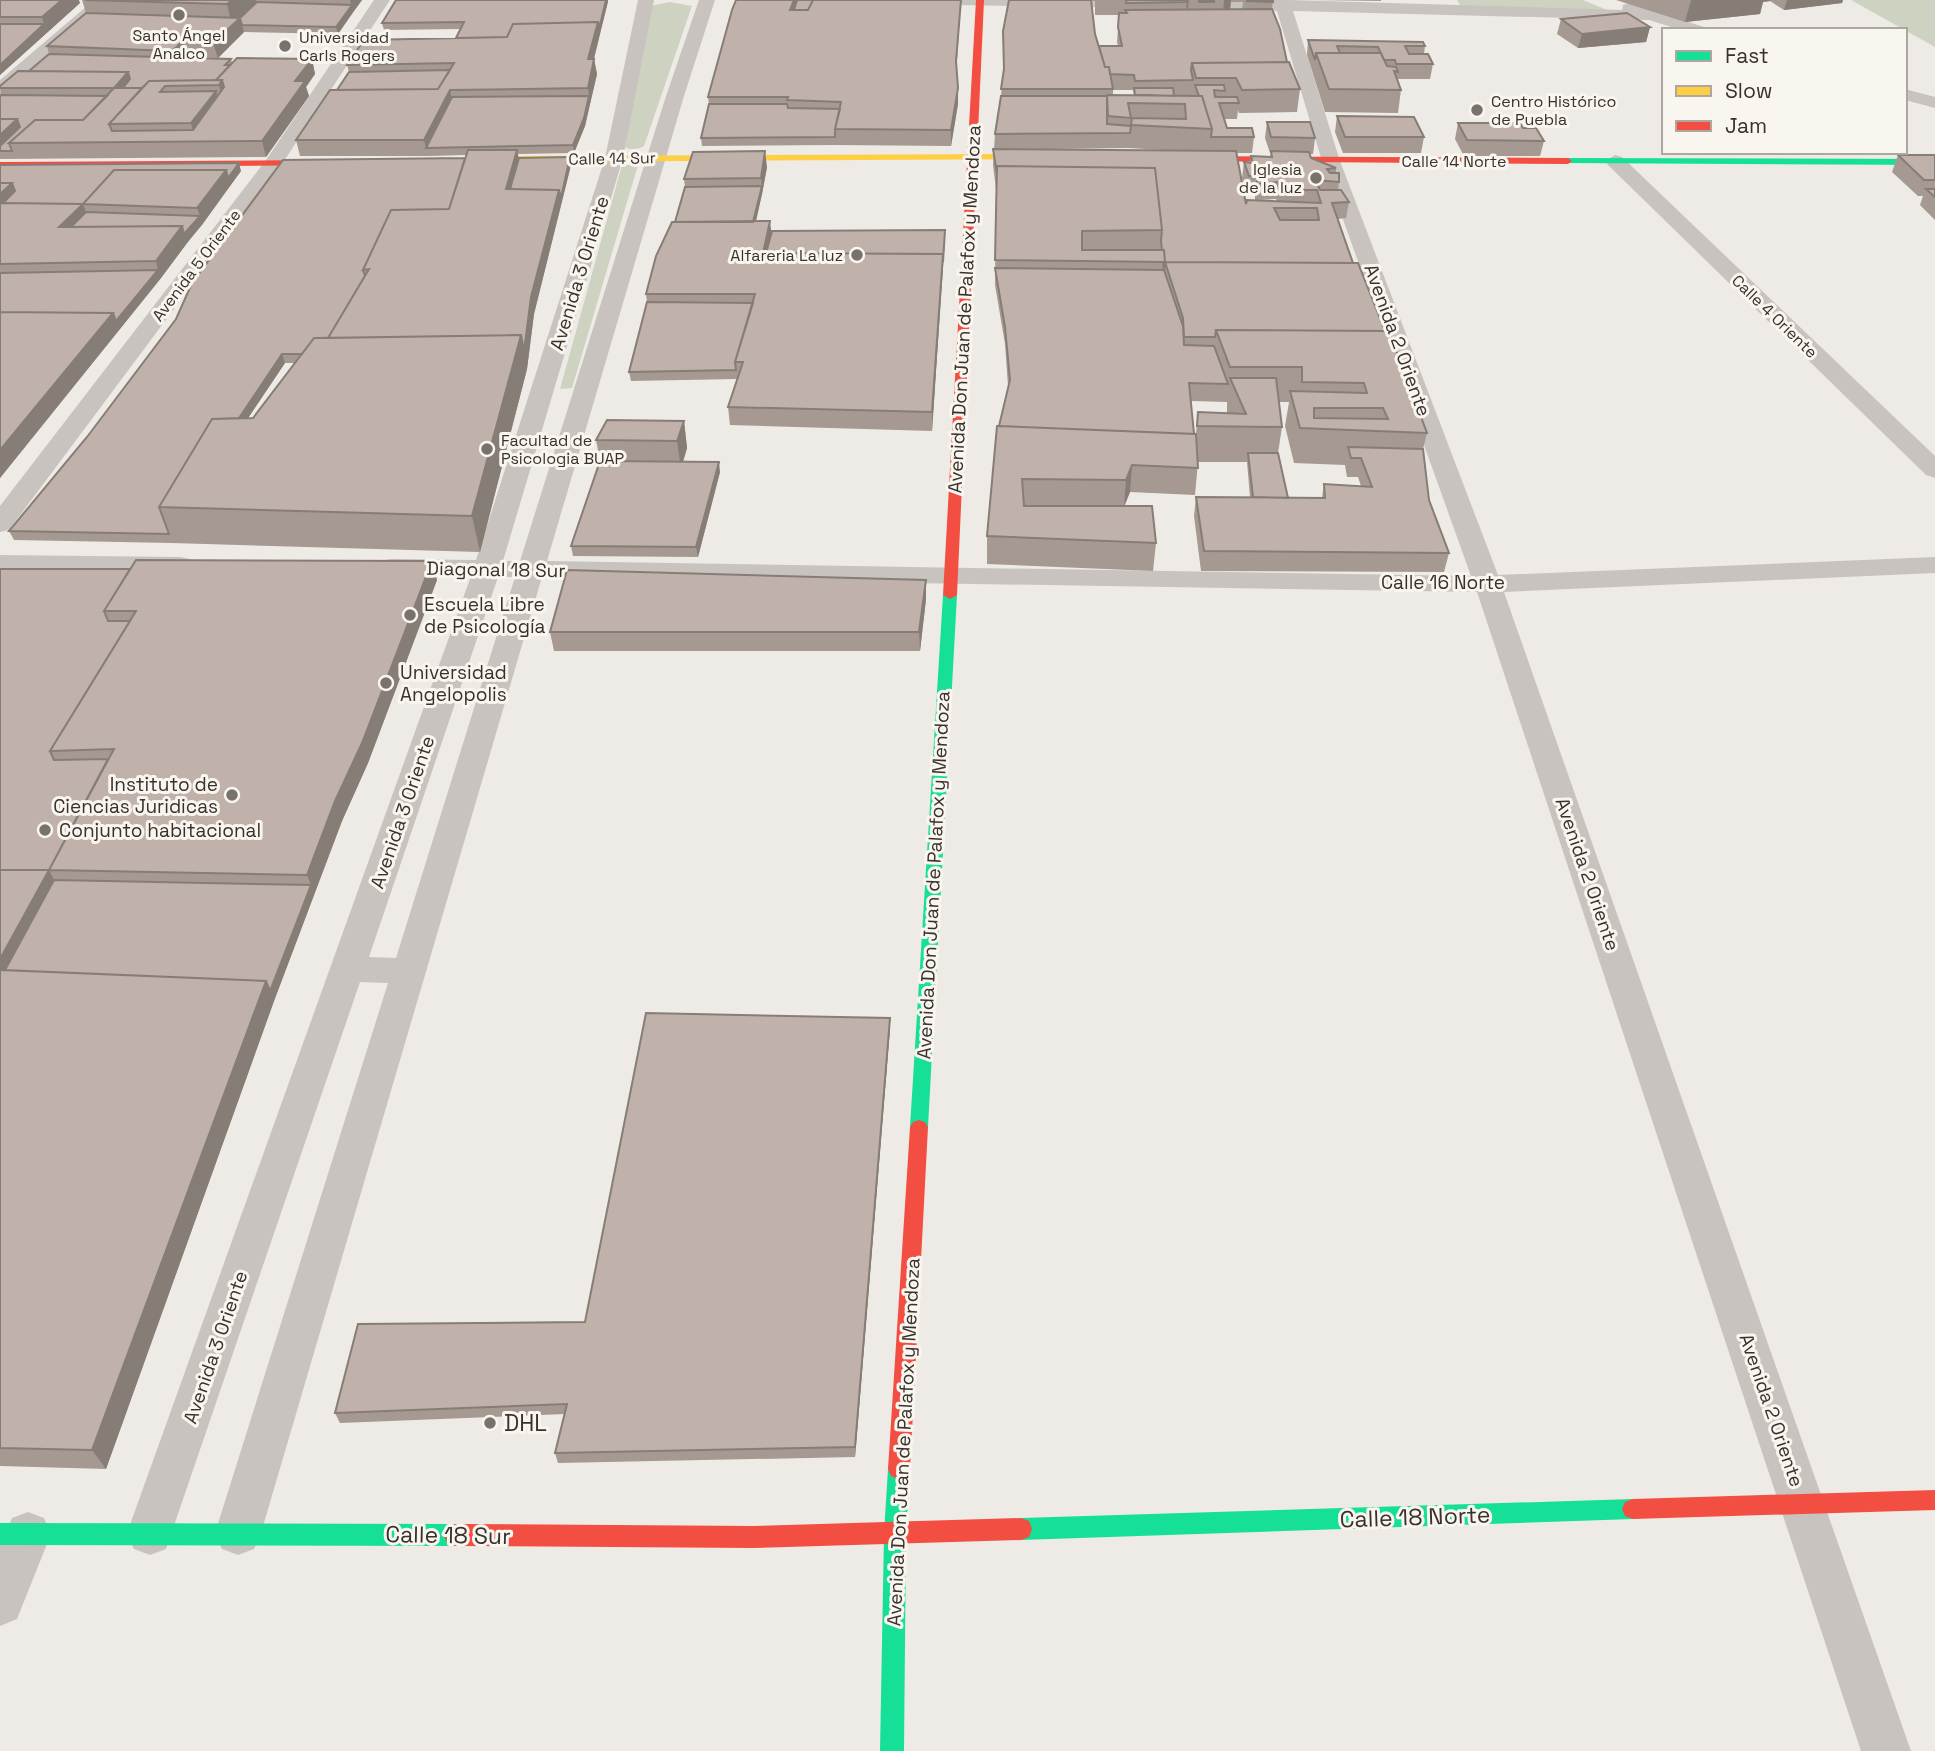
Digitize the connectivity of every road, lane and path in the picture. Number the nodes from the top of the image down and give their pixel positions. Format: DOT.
graph roads {
  1 [pos="104,0"];
  2 [pos="382,0"];
  3 [pos="646,0"];
  4 [pos="707,0"];
  5 [pos="954,0"];
  6 [pos="980,0"];
  7 [pos="1607,0"];
  8 [pos="1283,3"];
  9 [pos="1648,15"];
  10 [pos="1691,28"];
  11 [pos="0,89"];
  12 [pos="1907,94"];
  13 [pos="1935,103"];
  14 [pos="973,156"];
  15 [pos="658,157"];
  16 [pos="1056,157"];
  17 [pos="614,158"];
  18 [pos="1166,158"];
  19 [pos="505,159"];
  20 [pos="1331,161"];
  21 [pos="355,162"];
  22 [pos="1615,162"];
  23 [pos="1935,162"];
  24 [pos="273,163"];
  25 [pos="0,165"];
  26 [pos="1935,470"];
  27 [pos="0,524"];
  28 [pos="0,563"];
  29 [pos="209,565"];
  30 [pos="1935,565"];
  31 [pos="362,567"];
  32 [pos="487,569"];
  33 [pos="533,569"];
  34 [pos="951,575"];
  35 [pos="1488,584"];
  36 [pos="347,969"];
  37 [pos="410,971"];
  38 [pos="1935,1500"];
  39 [pos="1805,1505"];
  40 [pos="150,1533"];
  41 [pos="239,1533"];
  42 [pos="895,1533"];
  43 [pos="14,1534"];
  44 [pos="0,1602"];
  45 [pos="892,1751"];
  46 [pos="1886,1751"];
  1 -- 11 [label="street"];
  2 -- 24 [label="street, Avenida 5 Oriente"];
  3 -- 17 [label="street, Avenida 3 Oriente"];
  4 -- 15 [label="street"];
  5 -- 6 [label="street"];
  6 -- 8 [label="street"];
  6 -- 14 [label="main road, Avenida Don Juan de Palafox y Mendoza"];
  7 -- 9 [label="street"];
  8 -- 9 [label="street"];
  8 -- 20 [label="street, Avenida 2 Oriente"];
  9 -- 10 [label="street"];
  12 -- 13 [label="street"];
  14 -- 15 [label="main road, Calle 14 Sur"];
  14 -- 16 [label="main road"];
  14 -- 34 [label="main road, Avenida Don Juan de Palafox y Mendoza"];
  15 -- 17 [label="main road, Calle 14 Sur"];
  15 -- 33 [label="street"];
  17 -- 19 [label="main road, Calle 14 Sur"];
  17 -- 32 [label="street, Avenida 3 Oriente"];
  18 -- 20 [label="main road, Calle 14 Norte"];
  20 -- 22 [label="main road, Calle 14 Norte"];
  20 -- 35 [label="street, Avenida 2 Oriente"];
  21 -- 24 [label="main road"];
  22 -- 23 [label="main road, Calle 14 Norte"];
  22 -- 26 [label="street, Calle 4 Oriente"];
  24 -- 25 [label="main road"];
  24 -- 27 [label="street, Avenida 5 Oriente"];
  28 -- 29 [label="street"];
  30 -- 35 [label="street, Calle 16 Norte"];
  31 -- 32 [label="street, Diagonal 18 Sur"];
  32 -- 33 [label="street, Diagonal 18 Sur"];
  32 -- 36 [label="street, Avenida 3 Oriente"];
  33 -- 34 [label="street, Diagonal 18 Sur"];
  33 -- 37 [label="street"];
  34 -- 35 [label="street, Calle 16 Norte"];
  34 -- 42 [label="main road, Avenida Don Juan de Palafox y Mendoza"];
  35 -- 39 [label="street, Avenida 2 Oriente"];
  36 -- 37 [label="street"];
  36 -- 40 [label="street, Avenida 3 Oriente"];
  37 -- 41 [label="street"];
  38 -- 39 [label="main road, Calle 18 Norte"];
  39 -- 42 [label="main road, Calle 18 Norte"];
  39 -- 46 [label="street, Avenida 2 Oriente"];
  40 -- 41 [label="main road, Calle 18 Sur"];
  40 -- 43 [label="main road, Calle 18 Sur"];
  41 -- 42 [label="main road, Calle 18 Sur"];
  42 -- 45 [label="main road, Avenida Don Juan de Palafox y Mendoza"];
  43 -- 44 [label="street"];
}
